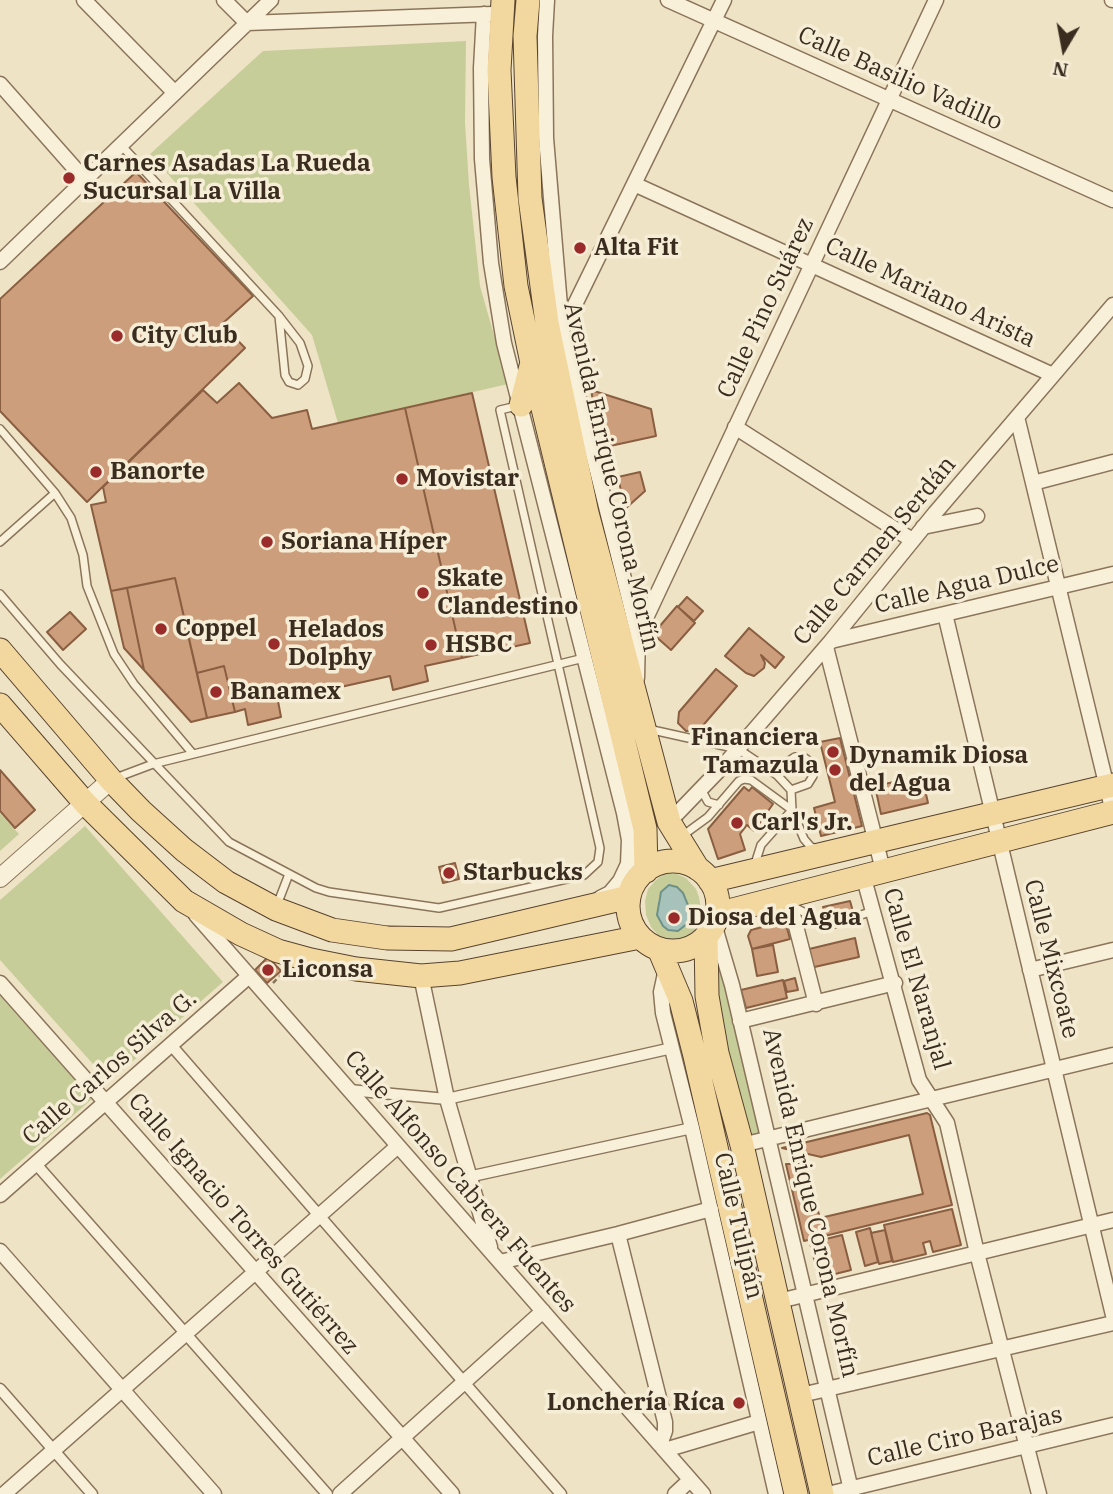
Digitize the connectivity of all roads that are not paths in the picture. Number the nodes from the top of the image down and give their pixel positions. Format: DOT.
graph roads {
  1 [pos="84,0"];
  2 [pos="224,0"];
  3 [pos="271,0"];
  4 [pos="528,0"];
  5 [pos="547,0"];
  6 [pos="668,0"];
  7 [pos="724,0"];
  8 [pos="936,0"];
  9 [pos="496,9"];
  10 [pos="714,21"];
  11 [pos="247,23"];
  12 [pos="0,84"];
  13 [pos="175,93"];
  14 [pos="889,99"];
  15 [pos="121,145"];
  16 [pos="85,180"];
  17 [pos="634,184"];
  18 [pos="1113,200"];
  19 [pos="0,262"];
  20 [pos="812,265"];
  21 [pos="1113,305"];
  22 [pos="279,316"];
  23 [pos="562,330"];
  24 [pos="552,351"];
  25 [pos="532,363"];
  26 [pos="1053,375"];
  27 [pos="521,405"];
  28 [pos="1017,416"];
  29 [pos="735,427"];
  30 [pos="0,429"];
  31 [pos="1113,462"];
  32 [pos="1033,483"];
  33 [pos="55,493"];
  34 [pos="977,516"];
  35 [pos="923,527"];
  36 [pos="912,540"];
  37 [pos="0,542"];
  38 [pos="1113,574"];
  39 [pos="1059,587"];
  40 [pos="0,594"];
  41 [pos="944,614"];
  42 [pos="638,635"];
  43 [pos="829,644"];
  44 [pos="0,650"];
  45 [pos="584,658"];
  46 [pos="557,664"];
  47 [pos="593,691"];
  48 [pos="636,694"];
  49 [pos="0,705"];
  50 [pos="618,713"];
  51 [pos="646,729"];
  52 [pos="738,749"];
  53 [pos="193,754"];
  54 [pos="153,764"];
  55 [pos="777,775"];
  56 [pos="111,780"];
  57 [pos="1110,786"];
  58 [pos="701,789"];
  59 [pos="791,790"];
  60 [pos="85,803"];
  61 [pos="719,805"];
  62 [pos="792,810"];
  63 [pos="1113,812"];
  64 [pos="624,813"];
  65 [pos="993,814"];
  66 [pos="645,829"];
  67 [pos="674,830"];
  68 [pos="999,840"];
  69 [pos="875,841"];
  70 [pos="824,853"];
  71 [pos="646,871"];
  72 [pos="753,871"];
  73 [pos="873,873"];
  74 [pos="289,874"];
  75 [pos="704,875"];
  76 [pos="0,878"];
  77 [pos="629,897"];
  78 [pos="789,900"];
  79 [pos="184,901"];
  80 [pos="276,909"];
  81 [pos="569,911"];
  82 [pos="874,911"];
  83 [pos="712,925"];
  84 [pos="1113,950"];
  85 [pos="655,951"];
  86 [pos="1030,970"];
  87 [pos="249,976"];
  88 [pos="421,976"];
  89 [pos="0,983"];
  90 [pos="895,984"];
  91 [pos="816,1004"];
  92 [pos="740,1021"];
  93 [pos="171,1045"];
  94 [pos="672,1048"];
  95 [pos="1113,1055"];
  96 [pos="1054,1069"];
  97 [pos="349,1090"];
  98 [pos="447,1099"];
  99 [pos="930,1099"];
  100 [pos="105,1102"];
  101 [pos="692,1128"];
  102 [pos="768,1138"];
  103 [pos="743,1145"];
  104 [pos="398,1146"];
  105 [pos="36,1164"];
  106 [pos="468,1177"];
  107 [pos="0,1195"];
  108 [pos="711,1209"];
  109 [pos="320,1215"];
  110 [pos="1113,1220"];
  111 [pos="1091,1226"];
  112 [pos="618,1234"];
  113 [pos="0,1251"];
  114 [pos="977,1253"];
  115 [pos="496,1257"];
  116 [pos="255,1272"];
  117 [pos="804,1296"];
  118 [pos="779,1301"];
  119 [pos="543,1311"];
  120 [pos="1113,1315"];
  121 [pos="1113,1323"];
  122 [pos="186,1333"];
  123 [pos="1002,1349"];
  124 [pos="465,1381"];
  125 [pos="0,1389"];
  126 [pos="122,1390"];
  127 [pos="827,1390"];
  128 [pos="801,1395"];
  129 [pos="759,1422"];
  130 [pos="1113,1425"];
  131 [pos="401,1437"];
  132 [pos="784,1442"];
  133 [pos="1026,1445"];
  134 [pos="662,1448"];
  135 [pos="54,1450"];
  136 [pos="691,1480"];
  137 [pos="852,1491"];
  138 [pos="4,1494"];
  139 [pos="92,1494"];
  140 [pos="214,1494"];
  141 [pos="327,1494"];
  142 [pos="340,1494"];
  143 [pos="452,1494"];
  144 [pos="561,1494"];
  145 [pos="675,1494"];
  146 [pos="703,1494"];
  147 [pos="776,1494"];
  148 [pos="788,1494"];
  149 [pos="796,1494"];
  150 [pos="822,1494"];
  151 [pos="828,1494"];
  152 [pos="1039,1494"];
  1 -- 13 [label="street"];
  2 -- 11 [label="street"];
  3 -- 11 [label="street"];
  4 -- 24 [label="main road, Avenida Enrique Corona Morfín"];
  5 -- 23 [label="street"];
  6 -- 10 [label="street, Calle Basilio Vadillo"];
  7 -- 10 [label="street"];
  8 -- 14 [label="street, Calle Pino Suárez"];
  9 -- 11 [label="street"];
  9 -- 25 [label="main road, Avenida Enrique Corona Morfín"];
  9 -- 27 [label="street"];
  10 -- 14 [label="street, Calle Basilio Vadillo"];
  10 -- 17 [label="street"];
  11 -- 13 [label="street"];
  12 -- 16 [label="street"];
  13 -- 15 [label="street"];
  14 -- 18 [label="street, Calle Basilio Vadillo"];
  14 -- 20 [label="street, Calle Pino Suárez"];
  15 -- 16 [label="street"];
  15 -- 22 [label="lane"];
  16 -- 19 [label="street"];
  17 -- 20 [label="street, Calle Mariano Arista"];
  17 -- 23 [label="street"];
  20 -- 26 [label="street, Calle Mariano Arista"];
  20 -- 29 [label="street, Calle Pino Suárez"];
  21 -- 26 [label="street, Calle Carmen Serdán"];
  22 -- 22 [label="lane"];
  23 -- 24 [label="street"];
  23 -- 42 [label="street"];
  24 -- 48 [label="main road, Avenida Enrique Corona Morfín"];
  25 -- 27 [label="main road"];
  25 -- 50 [label="main road, Avenida Enrique Corona Morfín"];
  26 -- 28 [label="street, Calle Carmen Serdán"];
  27 -- 45 [label="street"];
  27 -- 46 [label="lane"];
  28 -- 32 [label="street"];
  28 -- 35 [label="street, Calle Carmen Serdán"];
  29 -- 36 [label="street"];
  29 -- 42 [label="street, Calle Pino Suárez"];
  30 -- 33 [label="lane"];
  31 -- 32 [label="street"];
  32 -- 39 [label="street"];
  33 -- 37 [label="lane"];
  33 -- 53 [label="lane"];
  34 -- 35 [label="street"];
  35 -- 36 [label="street, Calle Carmen Serdán"];
  36 -- 43 [label="street, Calle Carmen Serdán"];
  38 -- 39 [label="street, Calle Agua Dulce"];
  39 -- 41 [label="street, Calle Agua Dulce"];
  39 -- 57 [label="street"];
  40 -- 54 [label="lane"];
  41 -- 43 [label="street, Calle Agua Dulce"];
  41 -- 65 [label="street, Calle Mixcoate"];
  42 -- 48 [label="street"];
  43 -- 52 [label="street, Calle Carmen Serdán"];
  43 -- 69 [label="street, Calle El Naranjal"];
  44 -- 56 [label="main road"];
  45 -- 46 [label="lane"];
  45 -- 47 [label="street"];
  46 -- 53 [label="lane"];
  46 -- 74 [label="lane"];
  47 -- 50 [label="main road"];
  47 -- 64 [label="street"];
  48 -- 51 [label="main road, Avenida Enrique Corona Morfín"];
  49 -- 60 [label="main road"];
  50 -- 66 [label="main road, Avenida Enrique Corona Morfín"];
  51 -- 52 [label="lane"];
  51 -- 67 [label="main road, Avenida Enrique Corona Morfín"];
  52 -- 55 [label="lane"];
  52 -- 58 [label="street, Calle Carmen Serdán"];
  53 -- 54 [label="lane"];
  54 -- 56 [label="lane"];
  54 -- 74 [label="lane"];
  55 -- 59 [label="lane"];
  55 -- 59 [label="lane"];
  56 -- 60 [label="street"];
  56 -- 80 [label="main road"];
  57 -- 63 [label="street"];
  57 -- 65 [label="main road"];
  58 -- 61 [label="lane"];
  58 -- 67 [label="street, Calle Carmen Serdán"];
  59 -- 62 [label="lane"];
  60 -- 76 [label="street"];
  60 -- 79 [label="main road"];
  61 -- 62 [label="lane"];
  61 -- 67 [label="lane"];
  62 -- 70 [label="lane"];
  62 -- 72 [label="lane"];
  63 -- 68 [label="main road"];
  64 -- 66 [label="street"];
  64 -- 81 [label="street"];
  65 -- 68 [label="street, Calle Mixcoate"];
  65 -- 69 [label="main road"];
  66 -- 71 [label="main road, Avenida Enrique Corona Morfín"];
  67 -- 75 [label="main road, Avenida Enrique Corona Morfín"];
  68 -- 73 [label="main road"];
  68 -- 86 [label="street, Calle Mixcoate"];
  69 -- 70 [label="main road"];
  69 -- 73 [label="street, Calle El Naranjal"];
  70 -- 72 [label="main road"];
  71 -- 75 [label="main road"];
  71 -- 77 [label="main road"];
  72 -- 75 [label="main road"];
  73 -- 78 [label="main road"];
  73 -- 82 [label="street, Calle El Naranjal"];
  74 -- 80 [label="lane"];
  75 -- 83 [label="main road, Avenida Enrique Corona Morfín"];
  77 -- 81 [label="main road"];
  77 -- 85 [label="main road"];
  78 -- 82 [label="lane"];
  78 -- 83 [label="main road"];
  78 -- 91 [label="street"];
  79 -- 87 [label="street, Calle Alfonso Cabrera Fuentes"];
  79 -- 88 [label="main road"];
  80 -- 81 [label="main road"];
  82 -- 90 [label="street, Calle El Naranjal"];
  83 -- 85 [label="main road"];
  83 -- 92 [label="street, Avenida Enrique Corona Morfín"];
  83 -- 103 [label="main road, Avenida Enrique Corona Morfín"];
  84 -- 86 [label="street"];
  85 -- 88 [label="main road"];
  85 -- 94 [label="street, Calle Tulipán"];
  85 -- 132 [label="main road"];
  86 -- 96 [label="street, Calle Mixcoate"];
  87 -- 93 [label="street, Calle Carlos Silva G."];
  87 -- 97 [label="street, Calle Alfonso Cabrera Fuentes"];
  88 -- 98 [label="street"];
  89 -- 100 [label="street, Calle Ignacio Torres Gutiérrez"];
  90 -- 91 [label="street"];
  90 -- 99 [label="street, Calle El Naranjal"];
  91 -- 92 [label="street"];
  92 -- 102 [label="street, Avenida Enrique Corona Morfín"];
  93 -- 100 [label="street, Calle Carlos Silva G."];
  93 -- 109 [label="street"];
  94 -- 98 [label="street"];
  94 -- 101 [label="street, Calle Tulipán"];
  95 -- 96 [label="street"];
  96 -- 99 [label="street"];
  96 -- 111 [label="street, Calle Mixcoate"];
  97 -- 98 [label="street"];
  97 -- 104 [label="street, Calle Alfonso Cabrera Fuentes"];
  98 -- 106 [label="street"];
  99 -- 102 [label="street"];
  99 -- 114 [label="street, Calle El Naranjal"];
  100 -- 105 [label="street, Calle Carlos Silva G."];
  100 -- 116 [label="street, Calle Ignacio Torres Gutiérrez"];
  101 -- 106 [label="street"];
  101 -- 108 [label="street, Calle Tulipán"];
  102 -- 103 [label="street"];
  102 -- 117 [label="street, Avenida Enrique Corona Morfín"];
  103 -- 118 [label="main road, Avenida Enrique Corona Morfín"];
  104 -- 109 [label="street"];
  104 -- 115 [label="street, Calle Alfonso Cabrera Fuentes"];
  105 -- 107 [label="street, Calle Carlos Silva G."];
  105 -- 122 [label="street"];
  106 -- 115 [label="street"];
  108 -- 112 [label="street"];
  108 -- 129 [label="street, Calle Tulipán"];
  109 -- 116 [label="street"];
  109 -- 124 [label="street"];
  110 -- 111 [label="street"];
  111 -- 114 [label="street"];
  111 -- 120 [label="street, Calle Mixcoate"];
  112 -- 115 [label="street"];
  112 -- 134 [label="street"];
  113 -- 126 [label="street"];
  114 -- 117 [label="street"];
  114 -- 123 [label="street, Calle El Naranjal"];
  115 -- 119 [label="street, Calle Alfonso Cabrera Fuentes"];
  116 -- 122 [label="street"];
  116 -- 131 [label="street, Calle Ignacio Torres Gutiérrez"];
  117 -- 118 [label="street"];
  117 -- 127 [label="street, Avenida Enrique Corona Morfín"];
  118 -- 128 [label="main road, Avenida Enrique Corona Morfín"];
  119 -- 124 [label="street"];
  119 -- 134 [label="street, Calle Alfonso Cabrera Fuentes"];
  121 -- 123 [label="street"];
  122 -- 126 [label="street"];
  122 -- 141 [label="street"];
  123 -- 127 [label="street"];
  123 -- 133 [label="street, Calle El Naranjal"];
  124 -- 131 [label="street"];
  124 -- 144 [label="street"];
  125 -- 135 [label="street"];
  126 -- 135 [label="street"];
  126 -- 140 [label="street"];
  127 -- 128 [label="street"];
  127 -- 137 [label="street, Avenida Enrique Corona Morfín"];
  128 -- 150 [label="main road, Avenida Enrique Corona Morfín"];
  129 -- 134 [label="street"];
  129 -- 147 [label="street, Calle Tulipán"];
  130 -- 133 [label="street, Calle Ciro Barajas"];
  131 -- 142 [label="street"];
  131 -- 143 [label="street, Calle Ignacio Torres Gutiérrez"];
  132 -- 148 [label="street"];
  132 -- 149 [label="main road"];
  133 -- 137 [label="street, Calle Ciro Barajas"];
  133 -- 152 [label="street, Calle El Naranjal"];
  134 -- 136 [label="street, Calle Alfonso Cabrera Fuentes"];
  135 -- 138 [label="street"];
  135 -- 139 [label="street"];
  136 -- 145 [label="street"];
  136 -- 146 [label="street, Calle Alfonso Cabrera Fuentes"];
  137 -- 151 [label="street, Calle Ciro Barajas"];
}
